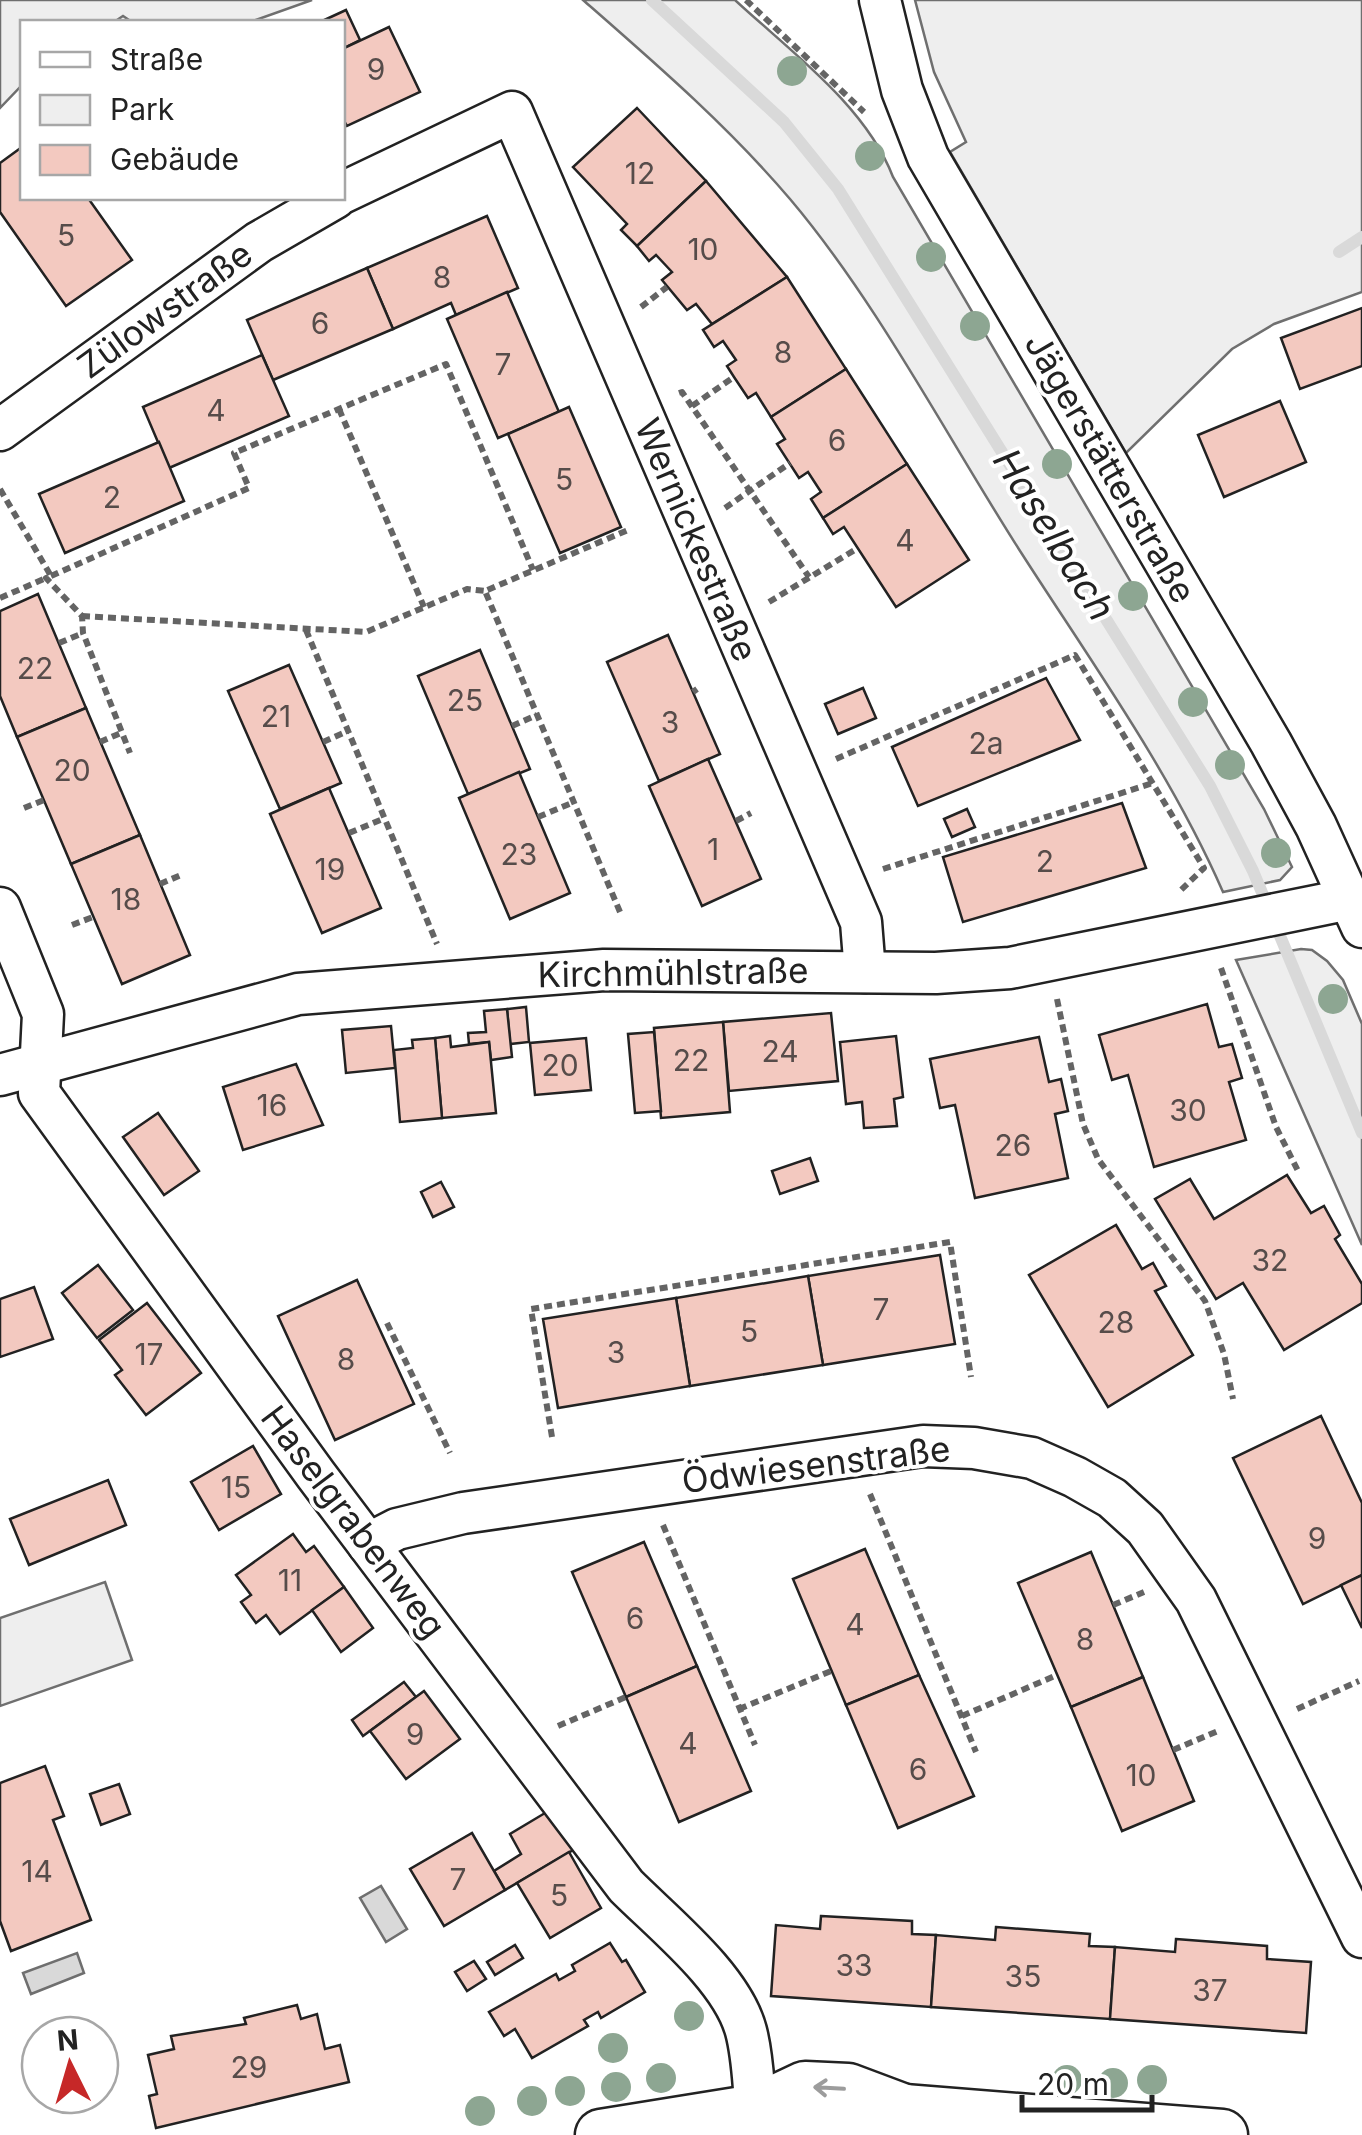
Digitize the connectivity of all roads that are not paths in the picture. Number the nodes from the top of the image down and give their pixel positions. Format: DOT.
graph roads {
  1 [pos="880,0"];
  2 [pos="345,192"];
  3 [pos="332,200"];
  4 [pos="0,430"];
  5 [pos="0,908"];
  6 [pos="1356,913"];
  7 [pos="866,972"];
  8 [pos="41,1062"];
  9 [pos="0,1075"];
  10 [pos="368,1544"];
  11 [pos="1362,1937"];
  12 [pos="756,2110"];
  13 [pos="904,2123"];
  14 [pos="601,2135"];
  15 [pos="1222,2135"];
  1 -- 6 [label="street, Jägerstätterstraße"];
  2 -- 7 [label="street, Wernickestraße"];
  3 -- 4 [label="street, Zülowstraße"];
  5 -- 8 [label="street, Haselgrabenweg"];
  6 -- 7 [label="street, Kirchmühlstraße"];
  7 -- 8 [label="street, Kirchmühlstraße"];
  8 -- 9 [label="street, Kirchmühlstraße"];
  8 -- 10 [label="street, Haselgrabenweg"];
  10 -- 11 [label="street, Ödwiesenstraße"];
  10 -- 12 [label="street, Haselgrabenweg"];
  12 -- 13 [label="street"];
  12 -- 14 [label="street"];
  13 -- 15 [label="street"];
}
